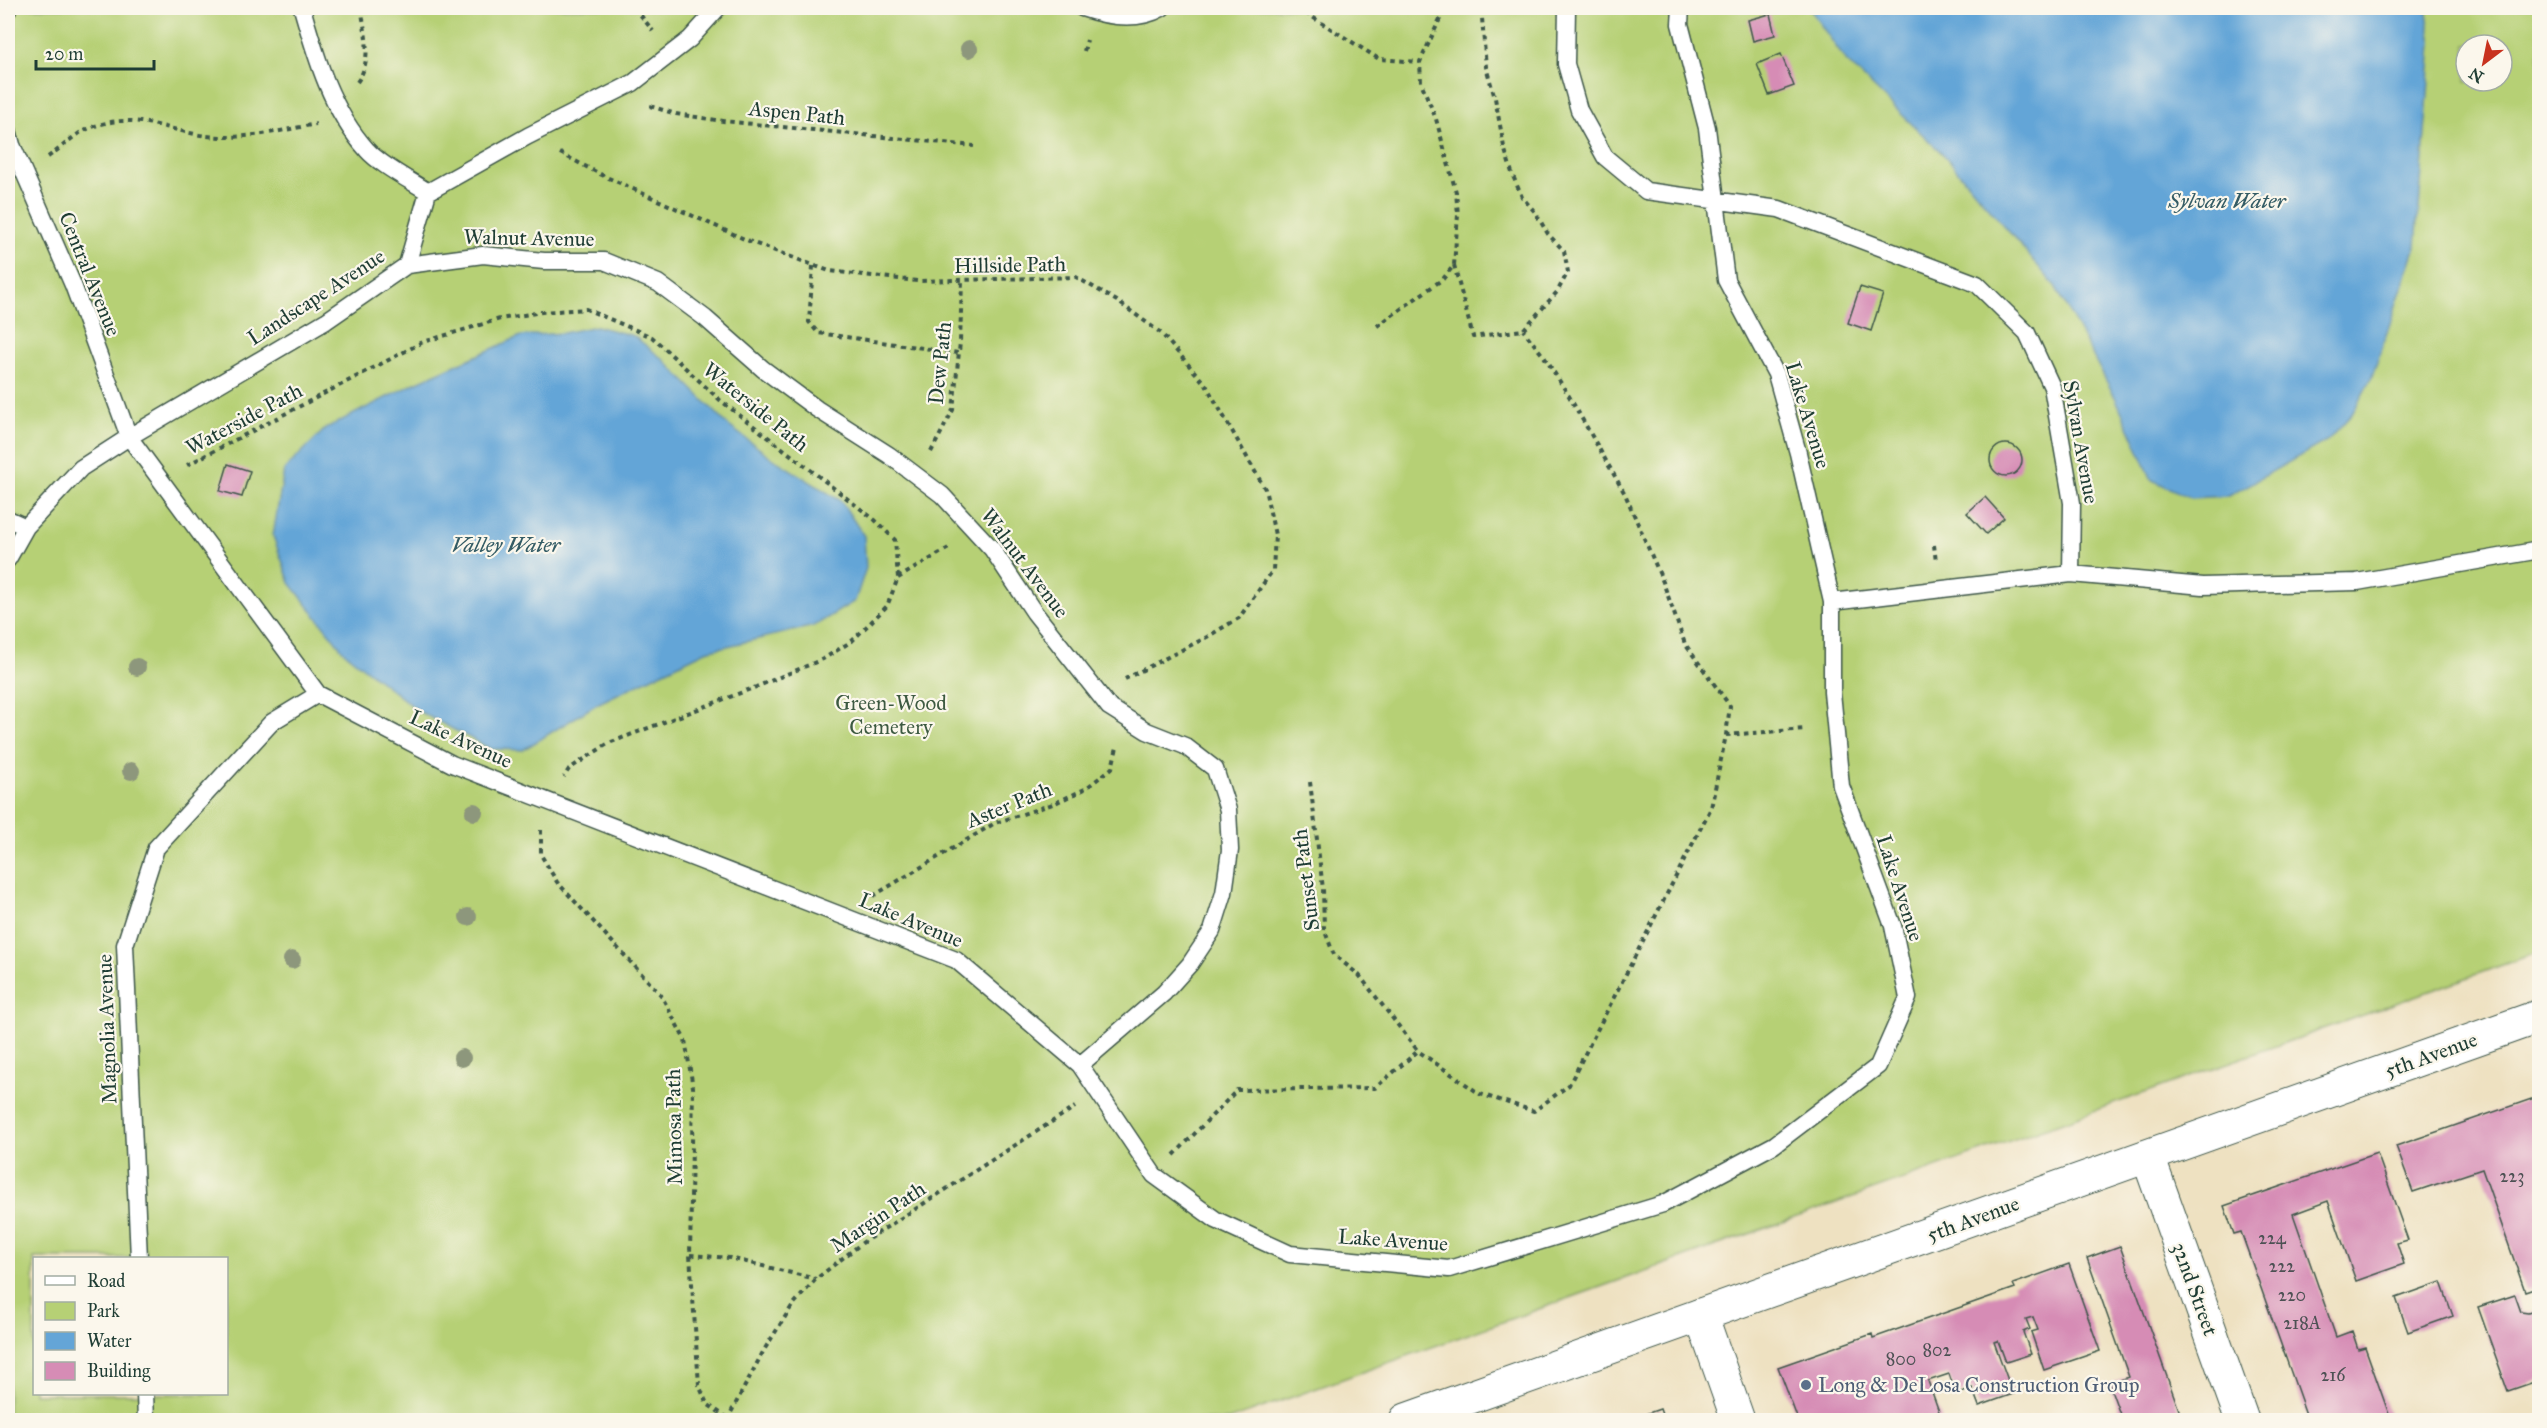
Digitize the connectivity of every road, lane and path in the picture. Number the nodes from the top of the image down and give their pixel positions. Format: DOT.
graph roads {
  1 [pos="302,8"];
  2 [pos="360,8"];
  3 [pos="718,8"];
  4 [pos="1082,8"];
  5 [pos="1162,8"];
  6 [pos="1298,8"];
  7 [pos="1445,8"];
  8 [pos="1484,8"];
  9 [pos="1567,8"];
  10 [pos="1681,8"];
  11 [pos="1420,62"];
  12 [pos="624,87"];
  13 [pos="338,105"];
  14 [pos="8,130"];
  15 [pos="528,136"];
  16 [pos="974,146"];
  17 [pos="22,168"];
  18 [pos="428,192"];
  19 [pos="1715,200"];
  20 [pos="407,265"];
  21 [pos="813,265"];
  22 [pos="1454,265"];
  23 [pos="962,281"];
  24 [pos="1377,326"];
  25 [pos="1523,330"];
  26 [pos="958,352"];
  27 [pos="129,437"];
  28 [pos="918,477"];
  29 [pos="160,479"];
  30 [pos="8,519"];
  31 [pos="26,527"];
  32 [pos="976,531"];
  33 [pos="2540,550"];
  34 [pos="8,559"];
  35 [pos="2072,574"];
  36 [pos="898,578"];
  37 [pos="1832,602"];
  38 [pos="1098,693"];
  39 [pos="318,694"];
  40 [pos="1124,717"];
  41 [pos="1835,727"];
  42 [pos="1726,735"];
  43 [pos="1310,782"];
  44 [pos="548,801"];
  45 [pos="842,916"];
  46 [pos="2540,1016"];
  47 [pos="1418,1051"];
  48 [pos="1080,1065"];
  49 [pos="1099,1092"];
  50 [pos="2148,1157"];
  51 [pos="1154,1175"];
  52 [pos="690,1255"];
  53 [pos="139,1257"];
  54 [pos="816,1279"];
  55 [pos="1701,1315"];
  56 [pos="145,1395"];
  57 [pos="728,1419"];
  58 [pos="146,1420"];
  59 [pos="1406,1420"];
  60 [pos="1738,1420"];
  61 [pos="2242,1420"];
  1 -- 13 [label="lane"];
  2 -- 13 [label="path"];
  3 -- 12 [label="lane"];
  4 -- 5 [label="lane"];
  6 -- 11 [label="path"];
  7 -- 11 [label="path"];
  8 -- 25 [label="path"];
  9 -- 19 [label="lane, Sylvan Avenue"];
  10 -- 19 [label="lane, Lake Avenue"];
  11 -- 22 [label="path"];
  12 -- 15 [label="lane"];
  12 -- 16 [label="path, Aspen Path"];
  13 -- 17 [label="path"];
  13 -- 18 [label="lane"];
  14 -- 17 [label="lane, Central Avenue"];
  15 -- 18 [label="lane"];
  15 -- 21 [label="path, Hillside Path"];
  17 -- 27 [label="lane, Central Avenue"];
  18 -- 20 [label="lane, Landscape Avenue"];
  19 -- 35 [label="lane, Sylvan Avenue"];
  19 -- 37 [label="lane, Lake Avenue"];
  20 -- 27 [label="lane, Landscape Avenue"];
  20 -- 28 [label="lane, Walnut Avenue"];
  21 -- 23 [label="path, Hillside Path"];
  21 -- 26 [label="path"];
  22 -- 24 [label="path"];
  22 -- 25 [label="path"];
  23 -- 26 [label="path, Dew Path"];
  23 -- 38 [label="path, Hillside Path"];
  25 -- 42 [label="path"];
  26 -- 28 [label="path, Dew Path"];
  27 -- 29 [label="lane, Lake Avenue"];
  27 -- 31 [label="lane, Landscape Avenue"];
  28 -- 32 [label="lane, Walnut Avenue"];
  29 -- 36 [label="path, Waterside Path"];
  29 -- 39 [label="lane, Lake Avenue"];
  30 -- 31 [label="lane"];
  31 -- 34 [label="lane, Landscape Avenue"];
  32 -- 36 [label="path"];
  32 -- 38 [label="lane, Walnut Avenue"];
  33 -- 35 [label="lane"];
  35 -- 37 [label="lane"];
  36 -- 44 [label="path, Waterside Path"];
  37 -- 41 [label="lane, Lake Avenue"];
  38 -- 40 [label="lane, Walnut Avenue"];
  39 -- 44 [label="lane, Lake Avenue"];
  39 -- 53 [label="lane, Magnolia Avenue"];
  40 -- 45 [label="path, Aster Path"];
  40 -- 48 [label="lane, Walnut Avenue"];
  41 -- 42 [label="path"];
  41 -- 51 [label="lane, Lake Avenue"];
  42 -- 47 [label="path, Sunset Path"];
  43 -- 47 [label="path, Sunset Path"];
  44 -- 45 [label="lane, Lake Avenue"];
  44 -- 52 [label="path, Mimosa Path"];
  45 -- 48 [label="lane, Lake Avenue"];
  46 -- 50 [label="street, 5th Avenue"];
  47 -- 51 [label="path"];
  48 -- 49 [label="lane, Lake Avenue"];
  49 -- 51 [label="lane, Lake Avenue"];
  49 -- 54 [label="path, Margin Path"];
  50 -- 55 [label="street, 5th Avenue"];
  50 -- 61 [label="street, 32nd Street"];
  52 -- 54 [label="path"];
  52 -- 57 [label="path, Mimosa Path"];
  54 -- 57 [label="path, Margin Path"];
  55 -- 59 [label="street, 5th Avenue"];
  55 -- 60 [label="street"];
  56 -- 58 [label="lane"];
}
